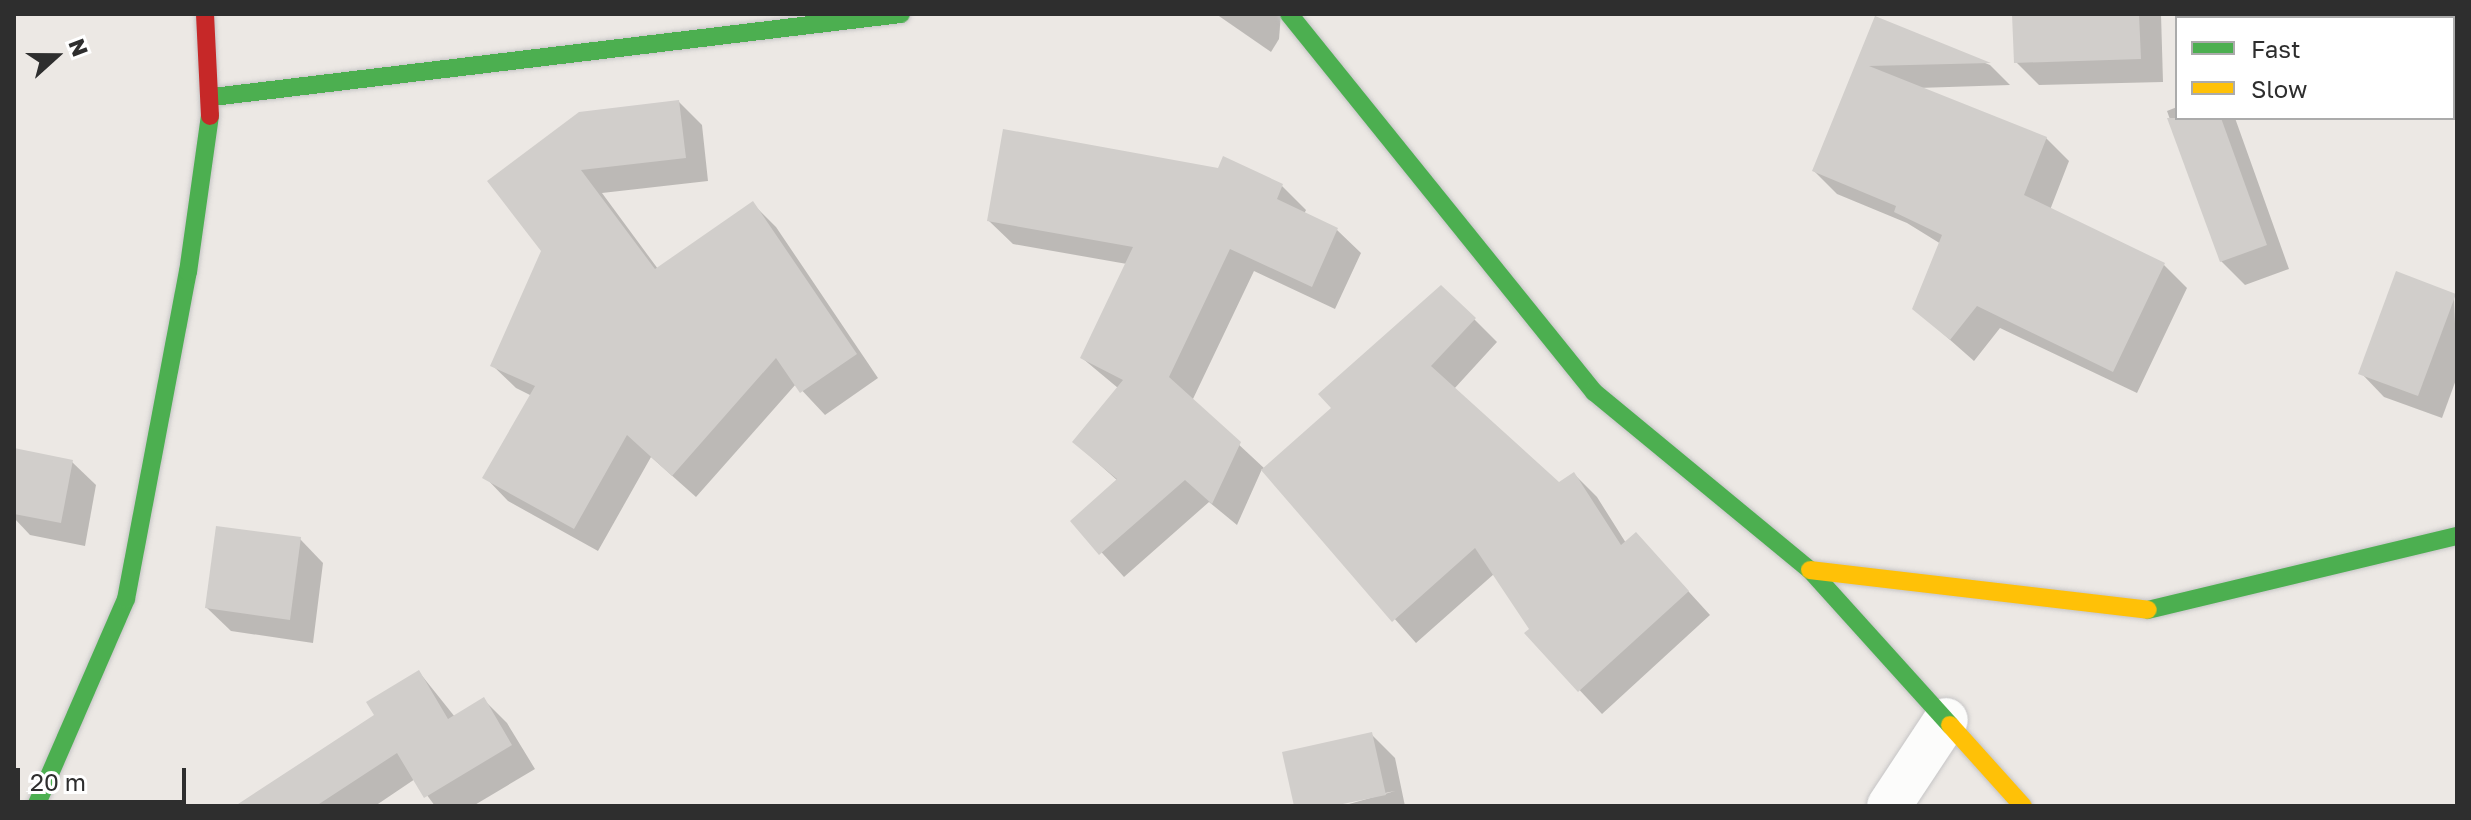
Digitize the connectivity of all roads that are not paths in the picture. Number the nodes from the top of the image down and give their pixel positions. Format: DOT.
graph roads {
  1 [pos="205,14"];
  2 [pos="901,14"];
  3 [pos="1289,14"];
  4 [pos="213,97"];
  5 [pos="2457,536"];
  6 [pos="1810,570"];
  7 [pos="1946,720"];
  8 [pos="36,806"];
  9 [pos="1889,806"];
  10 [pos="2023,806"];
  1 -- 4 [label="street"];
  2 -- 4 [label="street"];
  3 -- 6 [label="street"];
  4 -- 8 [label="street"];
  5 -- 6 [label="street"];
  6 -- 7 [label="street"];
  7 -- 9 [label="street"];
  7 -- 10 [label="street"];
}
